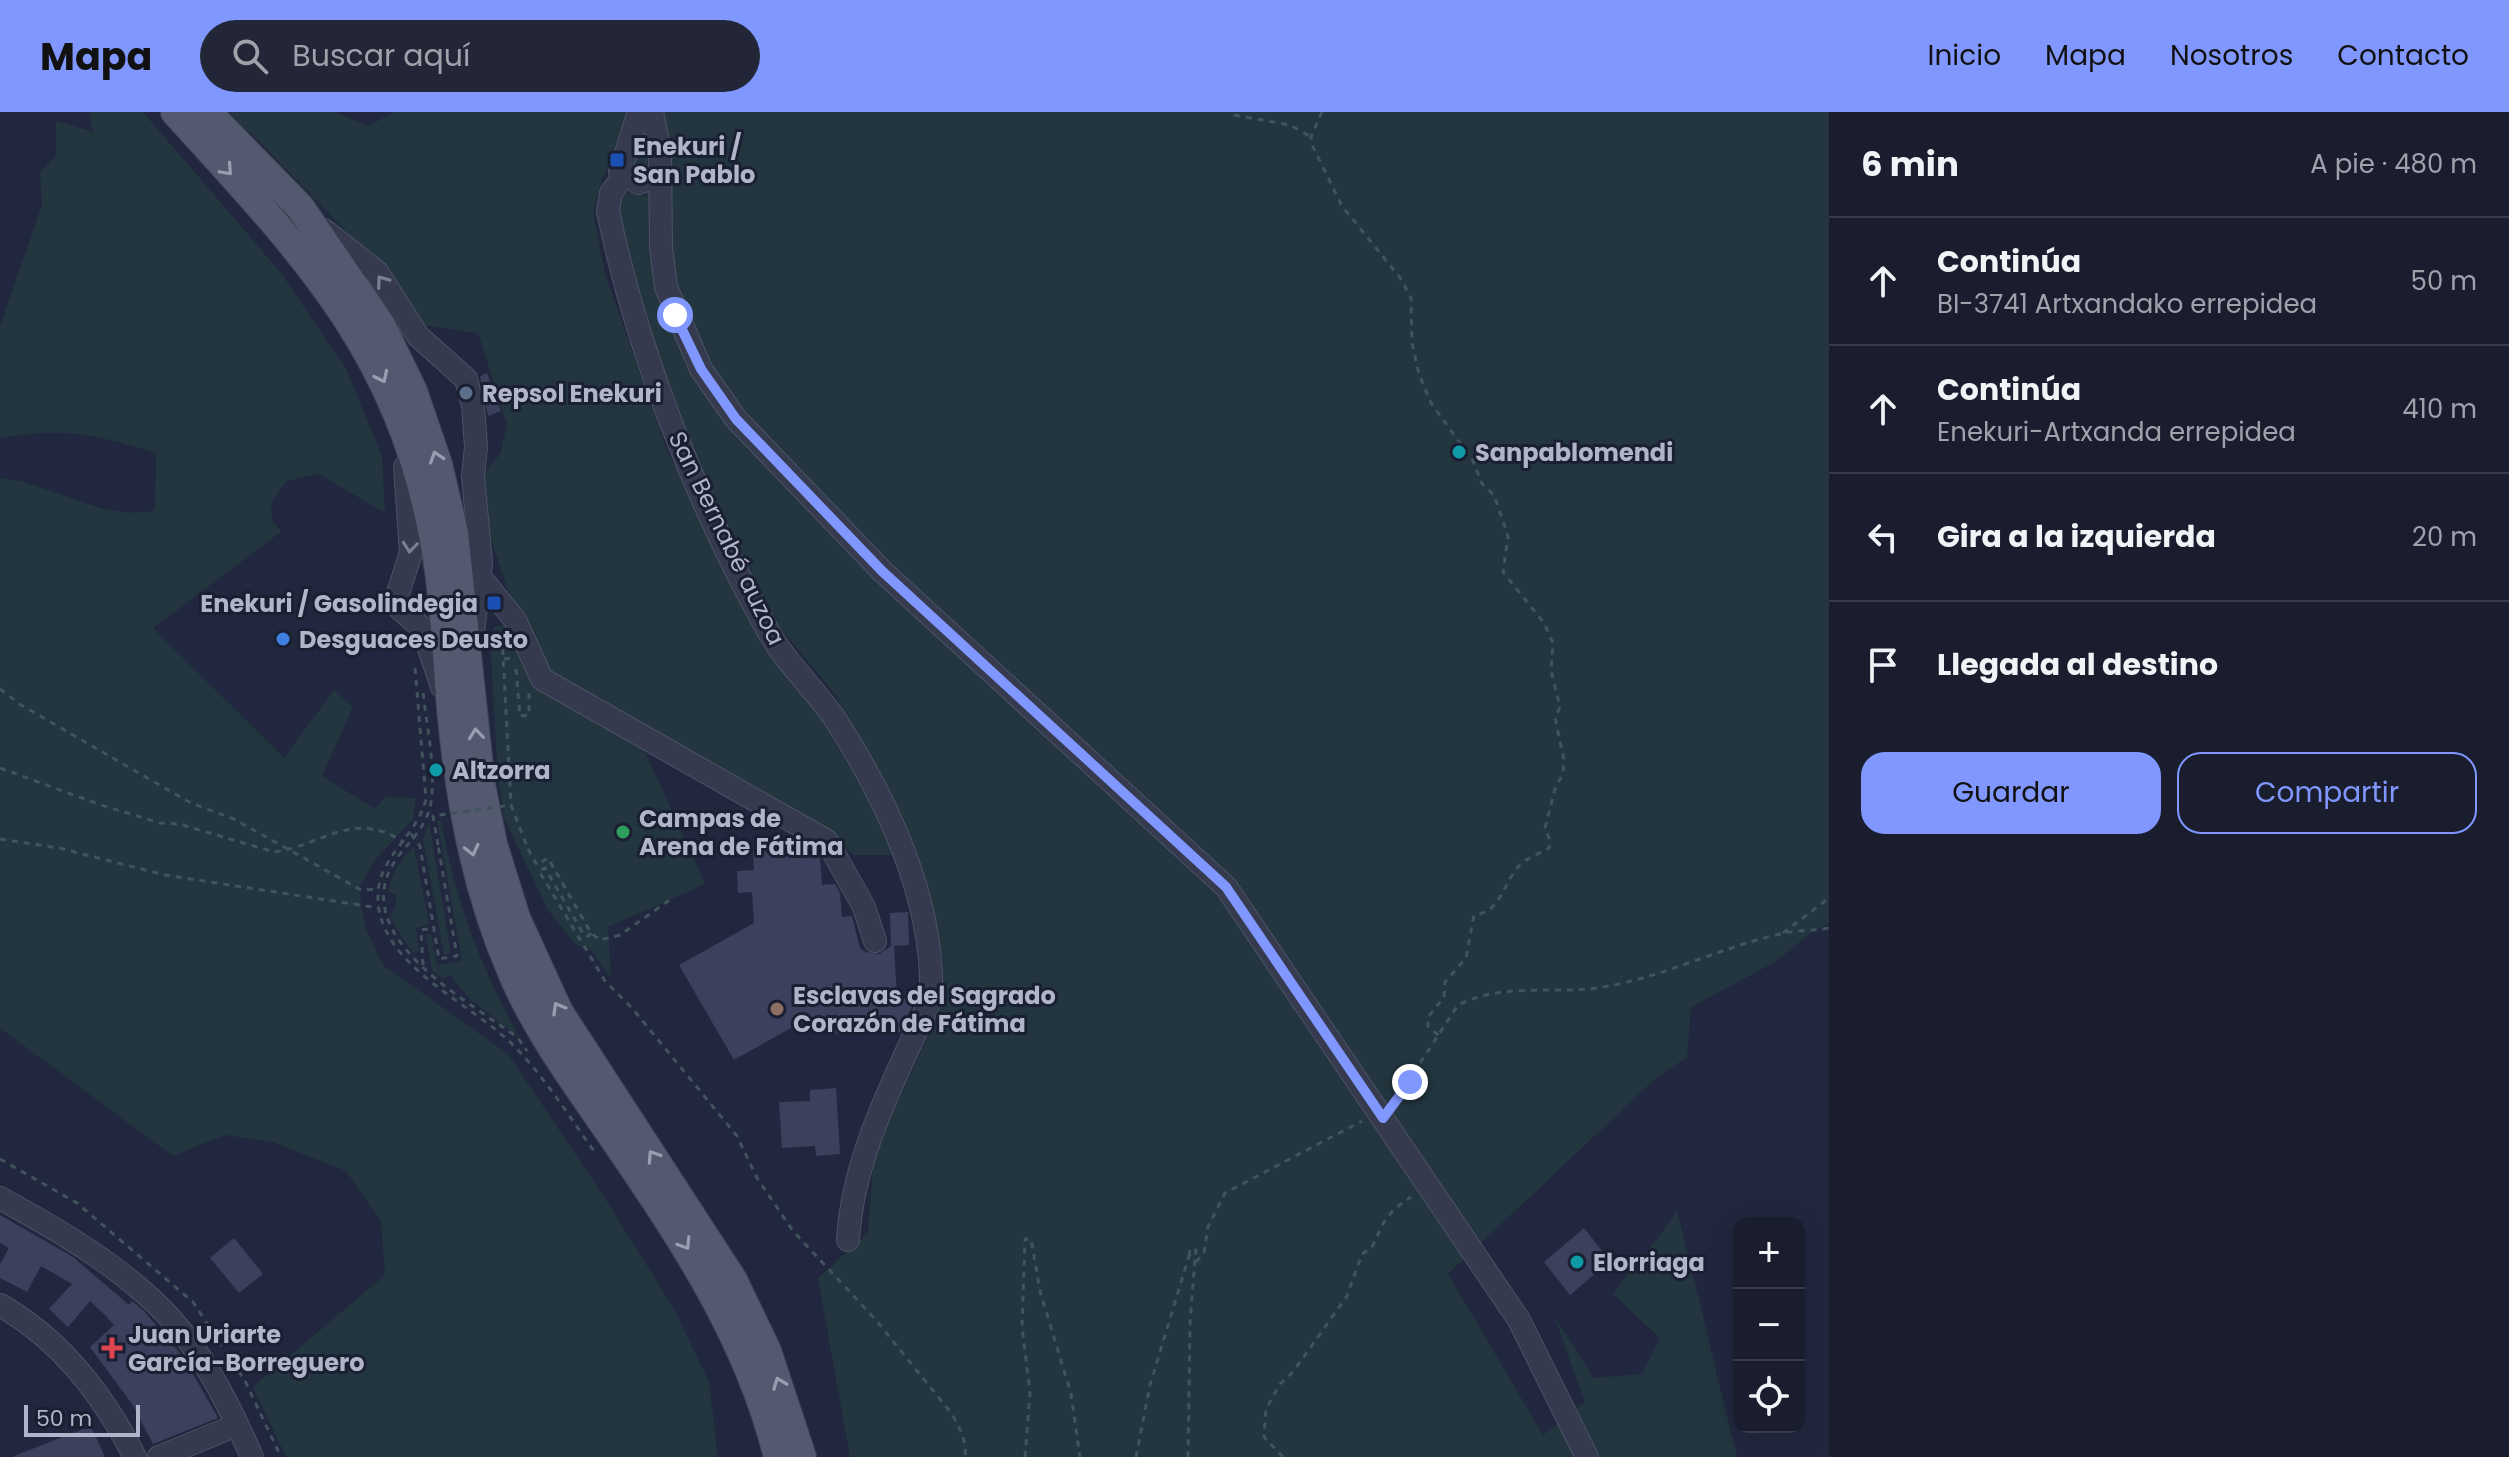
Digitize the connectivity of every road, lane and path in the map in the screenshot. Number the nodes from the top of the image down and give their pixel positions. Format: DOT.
graph roads {
  1 [pos="175,112"];
  2 [pos="207,112"];
  3 [pos="639,112"];
  4 [pos="652,112"];
  5 [pos="1322,112"];
  6 [pos="1234,115"];
  7 [pos="1311,137"];
  8 [pos="661,170"];
  9 [pos="629,174"];
  10 [pos="660,194"];
  11 [pos="300,207"];
  12 [pos="398,414"];
  13 [pos="454,533"];
  14 [pos="480,577"];
  15 [pos="515,620"];
  16 [pos="471,644"];
  17 [pos="527,647"];
  18 [pos="504,659"];
  19 [pos="529,688"];
  20 [pos="0,689"];
  21 [pos="452,718"];
  22 [pos="0,768"];
  23 [pos="511,805"];
  24 [pos="411,834"];
  25 [pos="0,839"];
  26 [pos="404,842"];
  27 [pos="288,850"];
  28 [pos="379,889"];
  29 [pos="674,897"];
  30 [pos="1829,898"];
  31 [pos="379,908"];
  32 [pos="434,928"];
  33 [pos="1829,928"];
  34 [pos="591,933"];
  35 [pos="1783,933"];
  36 [pos="875,941"];
  37 [pos="422,973"];
  38 [pos="1439,1036"];
  39 [pos="1382,1116"];
  40 [pos="1428,1186"];
  41 [pos="0,1198"];
  42 [pos="848,1240"];
  43 [pos="1189,1256"];
  44 [pos="1194,1260"];
  45 [pos="0,1305"];
  46 [pos="225,1430"];
  47 [pos="135,1457"];
  48 [pos="159,1457"];
  49 [pos="252,1457"];
  50 [pos="778,1457"];
  51 [pos="802,1457"];
  52 [pos="966,1457"];
  53 [pos="1025,1457"];
  54 [pos="1080,1457"];
  55 [pos="1136,1457"];
  56 [pos="1188,1457"];
  57 [pos="1283,1457"];
  58 [pos="1587,1457"];
  1 -- 12 [label="main road, one-way"];
  2 -- 11 [label="main road"];
  3 -- 9 [label="street, San Bernabé auzoa"];
  4 -- 8 [label="street"];
  5 -- 7 [label="path"];
  6 -- 7 [label="path"];
  7 -- 38 [label="path"];
  8 -- 9 [label="street"];
  8 -- 10 [label="street"];
  9 -- 10 [label="street"];
  9 -- 42 [label="street, San Bernabé auzoa"];
  10 -- 39 [label="street"];
  13 -- 11 [label="main road, one-way"];
  14 -- 11 [label="street, one-way"];
  12 -- 21 [label="main road"];
  12 -- 21 [label="street, one-way"];
  13 -- 14 [label="street"];
  13 -- 16 [label="main road"];
  14 -- 15 [label="street"];
  14 -- 16 [label="street"];
  15 -- 16 [label="street"];
  15 -- 17 [label="street"];
  51 -- 16 [label="main road, one-way"];
  17 -- 18 [label="path"];
  17 -- 36 [label="street"];
  18 -- 19 [label="path"];
  18 -- 23 [label="path"];
  20 -- 27 [label="path"];
  21 -- 50 [label="main road, one-way"];
  22 -- 27 [label="path"];
  23 -- 32 [label="path, bridge"];
  23 -- 34 [label="path, bridge"];
  24 -- 32 [label="path"];
  25 -- 31 [label="path"];
  26 -- 27 [label="path"];
  27 -- 28 [label="path"];
  29 -- 34 [label="path"];
  30 -- 35 [label="path"];
  32 -- 37 [label="path"];
  33 -- 35 [label="path"];
  34 -- 52 [label="path"];
  35 -- 38 [label="path"];
  38 -- 39 [label="path"];
  39 -- 40 [label="street"];
  39 -- 44 [label="path"];
  40 -- 57 [label="path"];
  40 -- 58 [label="street"];
  41 -- 49 [label="street"];
  43 -- 44 [label="path"];
  43 -- 44 [label="path"];
  43 -- 55 [label="path"];
  44 -- 56 [label="path"];
  45 -- 47 [label="street"];
  46 -- 48 [label="street"];
  53 -- 54 [label="path"];
}
